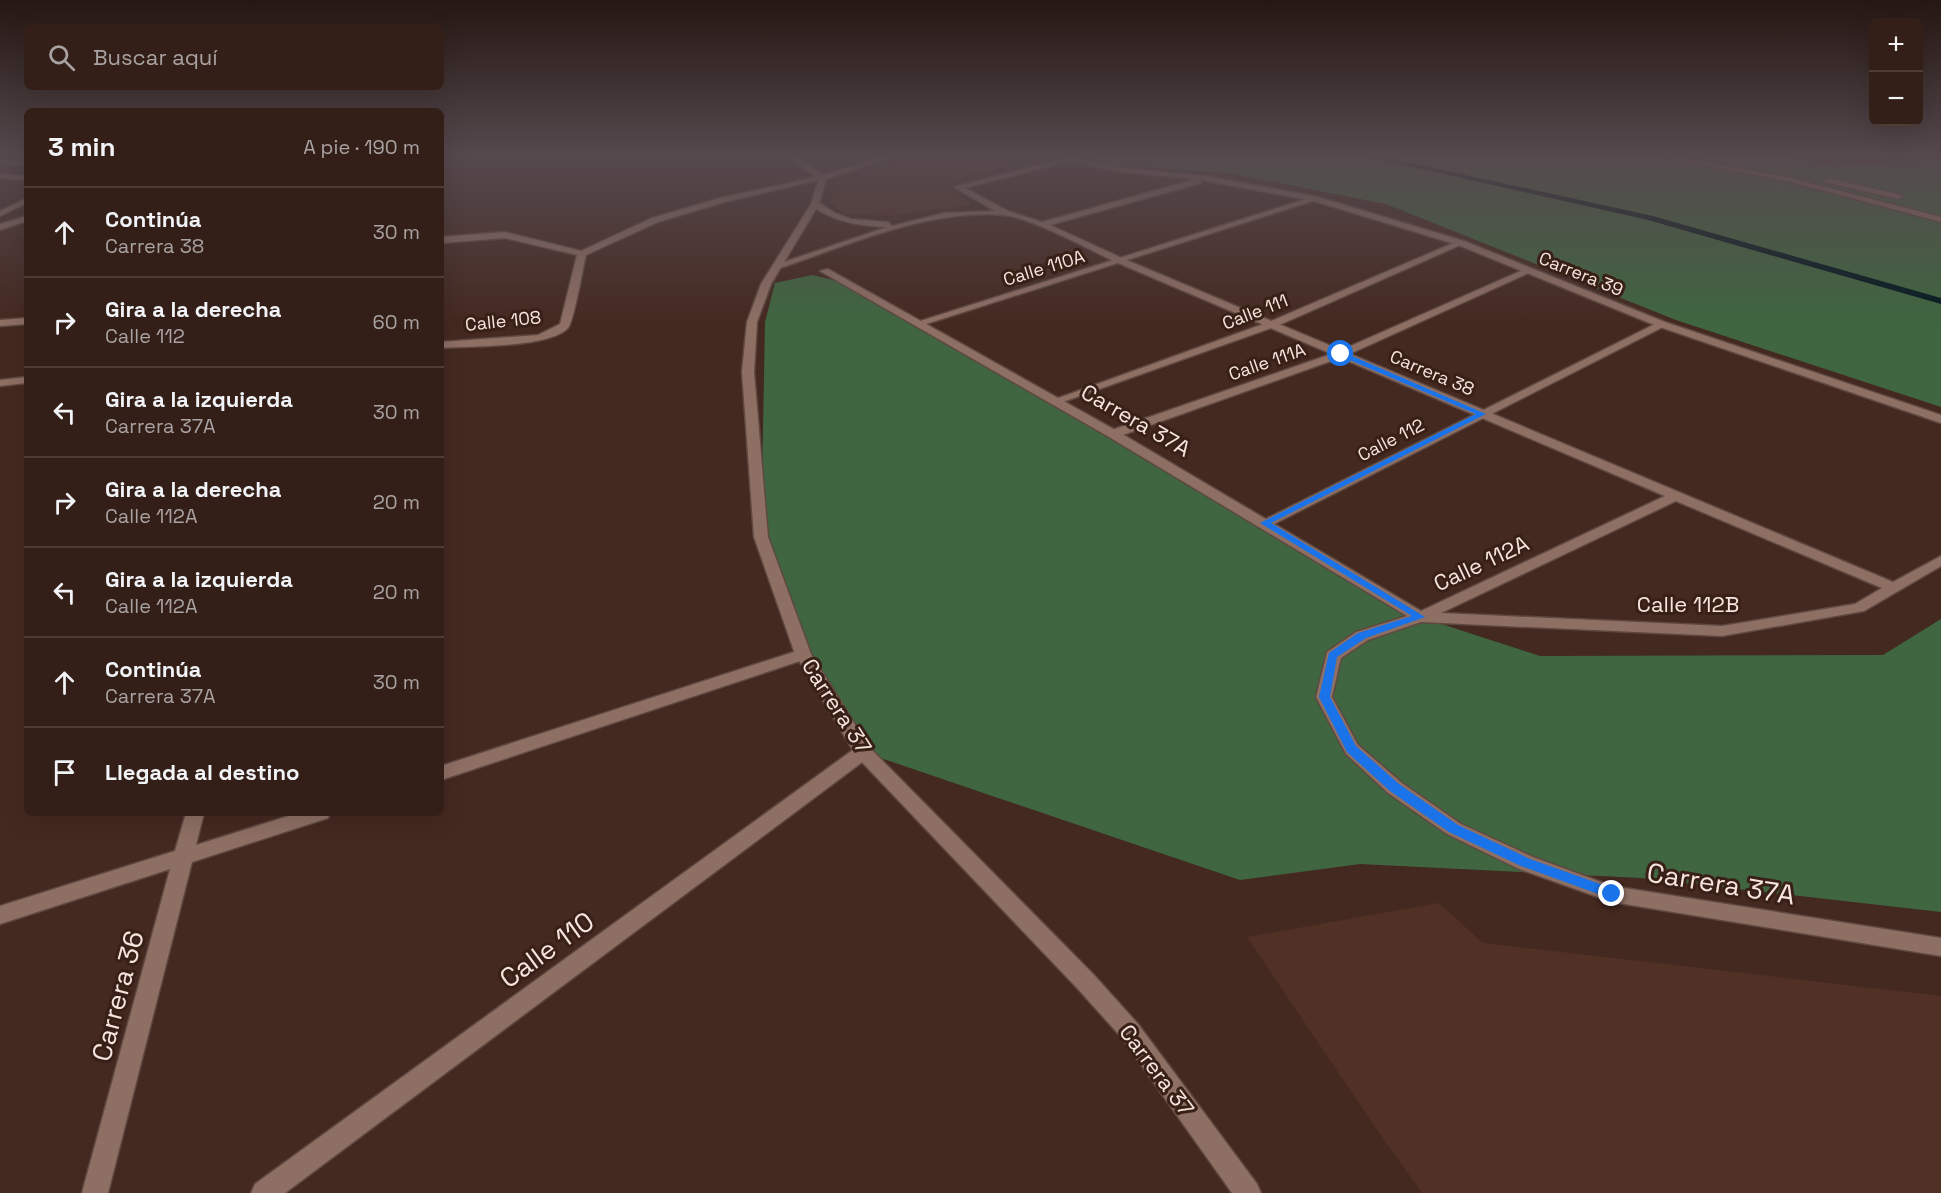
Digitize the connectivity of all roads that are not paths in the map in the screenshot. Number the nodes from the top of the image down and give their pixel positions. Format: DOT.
graph roads {
  1 [pos="680,213"];
  2 [pos="810,213"];
  3 [pos="826,213"];
  4 [pos="1005,213"];
  5 [pos="1084,213"];
  6 [pos="1275,213"];
  7 [pos="1358,213"];
  8 [pos="1914,213"];
  9 [pos="24,219"];
  10 [pos="1941,220"];
  11 [pos="903,225"];
  12 [pos="1041,225"];
  13 [pos="0,227"];
  14 [pos="444,240"];
  15 [pos="1461,243"];
  16 [pos="582,254"];
  17 [pos="1121,261"];
  18 [pos="777,266"];
  19 [pos="825,271"];
  20 [pos="1528,271"];
  21 [pos="24,321"];
  22 [pos="0,323"];
  23 [pos="920,323"];
  24 [pos="1273,324"];
  25 [pos="1661,324"];
  26 [pos="444,345"];
  27 [pos="1341,354"];
  28 [pos="24,380"];
  29 [pos="0,383"];
  30 [pos="1056,401"];
  31 [pos="1482,414"];
  32 [pos="1941,419"];
  33 [pos="1113,434"];
  34 [pos="1675,496"];
  35 [pos="1265,523"];
  36 [pos="1941,560"];
  37 [pos="1894,588"];
  38 [pos="1420,617"];
  39 [pos="802,654"];
  40 [pos="1352,749"];
  41 [pos="863,752"];
  42 [pos="444,772"];
  43 [pos="194,816"];
  44 [pos="312,816"];
  45 [pos="184,858"];
  46 [pos="0,915"];
  47 [pos="1941,947"];
  48 [pos="95,1193"];
  49 [pos="264,1193"];
  50 [pos="1248,1193"];
  1 -- 16 [label="street"];
  2 -- 18 [label="street, Carrera 37"];
  3 -- 11 [label="street"];
  4 -- 11 [label="street"];
  4 -- 12 [label="street, Carrera 38"];
  5 -- 12 [label="street"];
  6 -- 17 [label="street, Calle 110A"];
  7 -- 15 [label="street, Carrera 39"];
  8 -- 10 [label="street"];
  9 -- 13 [label="street"];
  11 -- 18 [label="street"];
  12 -- 17 [label="street, Carrera 38"];
  14 -- 16 [label="street"];
  15 -- 20 [label="street, Carrera 39"];
  15 -- 24 [label="street, Calle 111"];
  16 -- 26 [label="street, Calle 108"];
  17 -- 23 [label="street, Calle 110A"];
  17 -- 24 [label="street, Carrera 38"];
  18 -- 39 [label="street, Carrera 37"];
  19 -- 23 [label="street, Carrera 37A"];
  20 -- 25 [label="street, Carrera 39"];
  20 -- 27 [label="street, Calle 111A"];
  21 -- 22 [label="street"];
  23 -- 30 [label="street, Carrera 37A"];
  24 -- 27 [label="street, Carrera 38"];
  24 -- 30 [label="street, Calle 111"];
  25 -- 31 [label="street, Calle 112"];
  25 -- 32 [label="street"];
  27 -- 31 [label="street, Carrera 38"];
  27 -- 33 [label="street, Calle 111A"];
  28 -- 29 [label="street"];
  30 -- 33 [label="street, Carrera 37A"];
  31 -- 34 [label="street, Carrera 38"];
  31 -- 35 [label="street, Calle 112"];
  33 -- 35 [label="street, Carrera 37A"];
  34 -- 37 [label="street, Carrera 38"];
  34 -- 38 [label="street, Calle 112A"];
  35 -- 38 [label="street, Carrera 37A"];
  36 -- 37 [label="street, Calle 112B"];
  37 -- 38 [label="street, Calle 112B"];
  38 -- 40 [label="street, Calle 112A"];
  39 -- 41 [label="street, Carrera 37"];
  39 -- 42 [label="street"];
  40 -- 47 [label="street, Carrera 37A"];
  41 -- 49 [label="street, Calle 110"];
  41 -- 50 [label="street, Carrera 37"];
  43 -- 45 [label="street, Carrera 36"];
  44 -- 45 [label="street"];
  45 -- 46 [label="street"];
  45 -- 48 [label="street, Carrera 36"];
}
